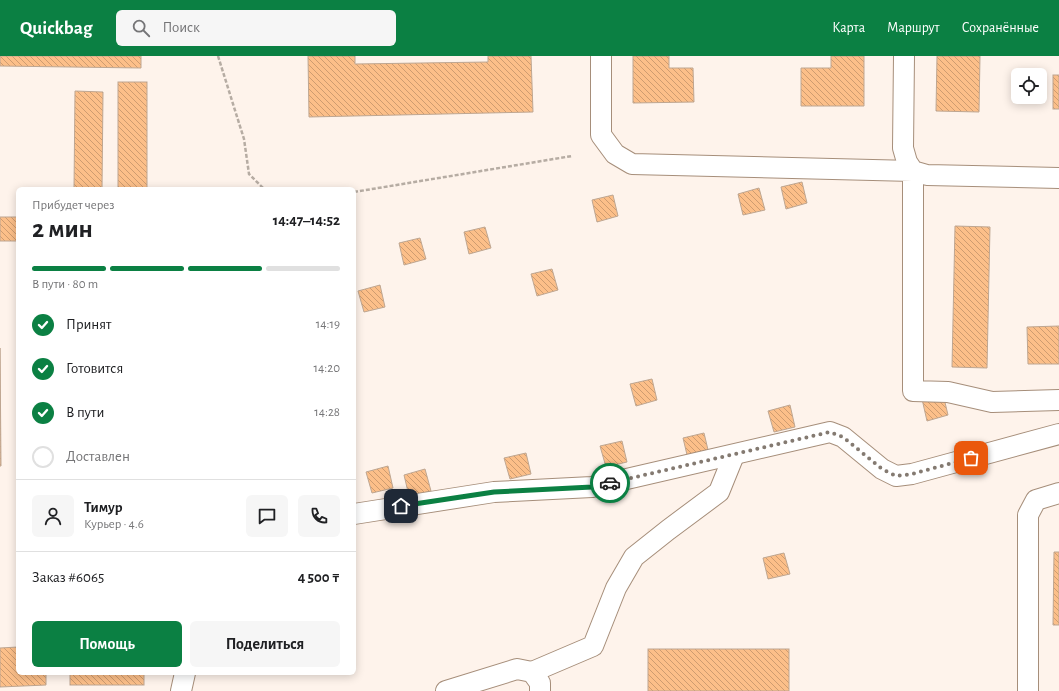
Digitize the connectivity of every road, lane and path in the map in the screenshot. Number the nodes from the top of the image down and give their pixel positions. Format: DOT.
graph roads {
  1 [pos="218,56"];
  2 [pos="601,56"];
  3 [pos="904,56"];
  4 [pos="572,156"];
  5 [pos="913,171"];
  6 [pos="1059,178"];
  7 [pos="262,187"];
  8 [pos="356,192"];
  9 [pos="1059,400"];
  10 [pos="1059,434"];
  11 [pos="734,455"];
  12 [pos="1059,493"];
  13 [pos="356,514"];
  14 [pos="532,672"];
  15 [pos="185,675"];
  16 [pos="181,691"];
  17 [pos="446,691"];
  18 [pos="540,691"];
  19 [pos="1028,691"];
  1 -- 7 [label="path"];
  2 -- 5 [label="lane"];
  3 -- 5 [label="lane"];
  4 -- 8 [label="path"];
  5 -- 6 [label="lane"];
  5 -- 9 [label="lane"];
  10 -- 11 [label="lane"];
  11 -- 13 [label="lane"];
  11 -- 14 [label="lane"];
  12 -- 19 [label="lane"];
  14 -- 17 [label="lane"];
  14 -- 18 [label="lane"];
  15 -- 16 [label="lane"];
}
